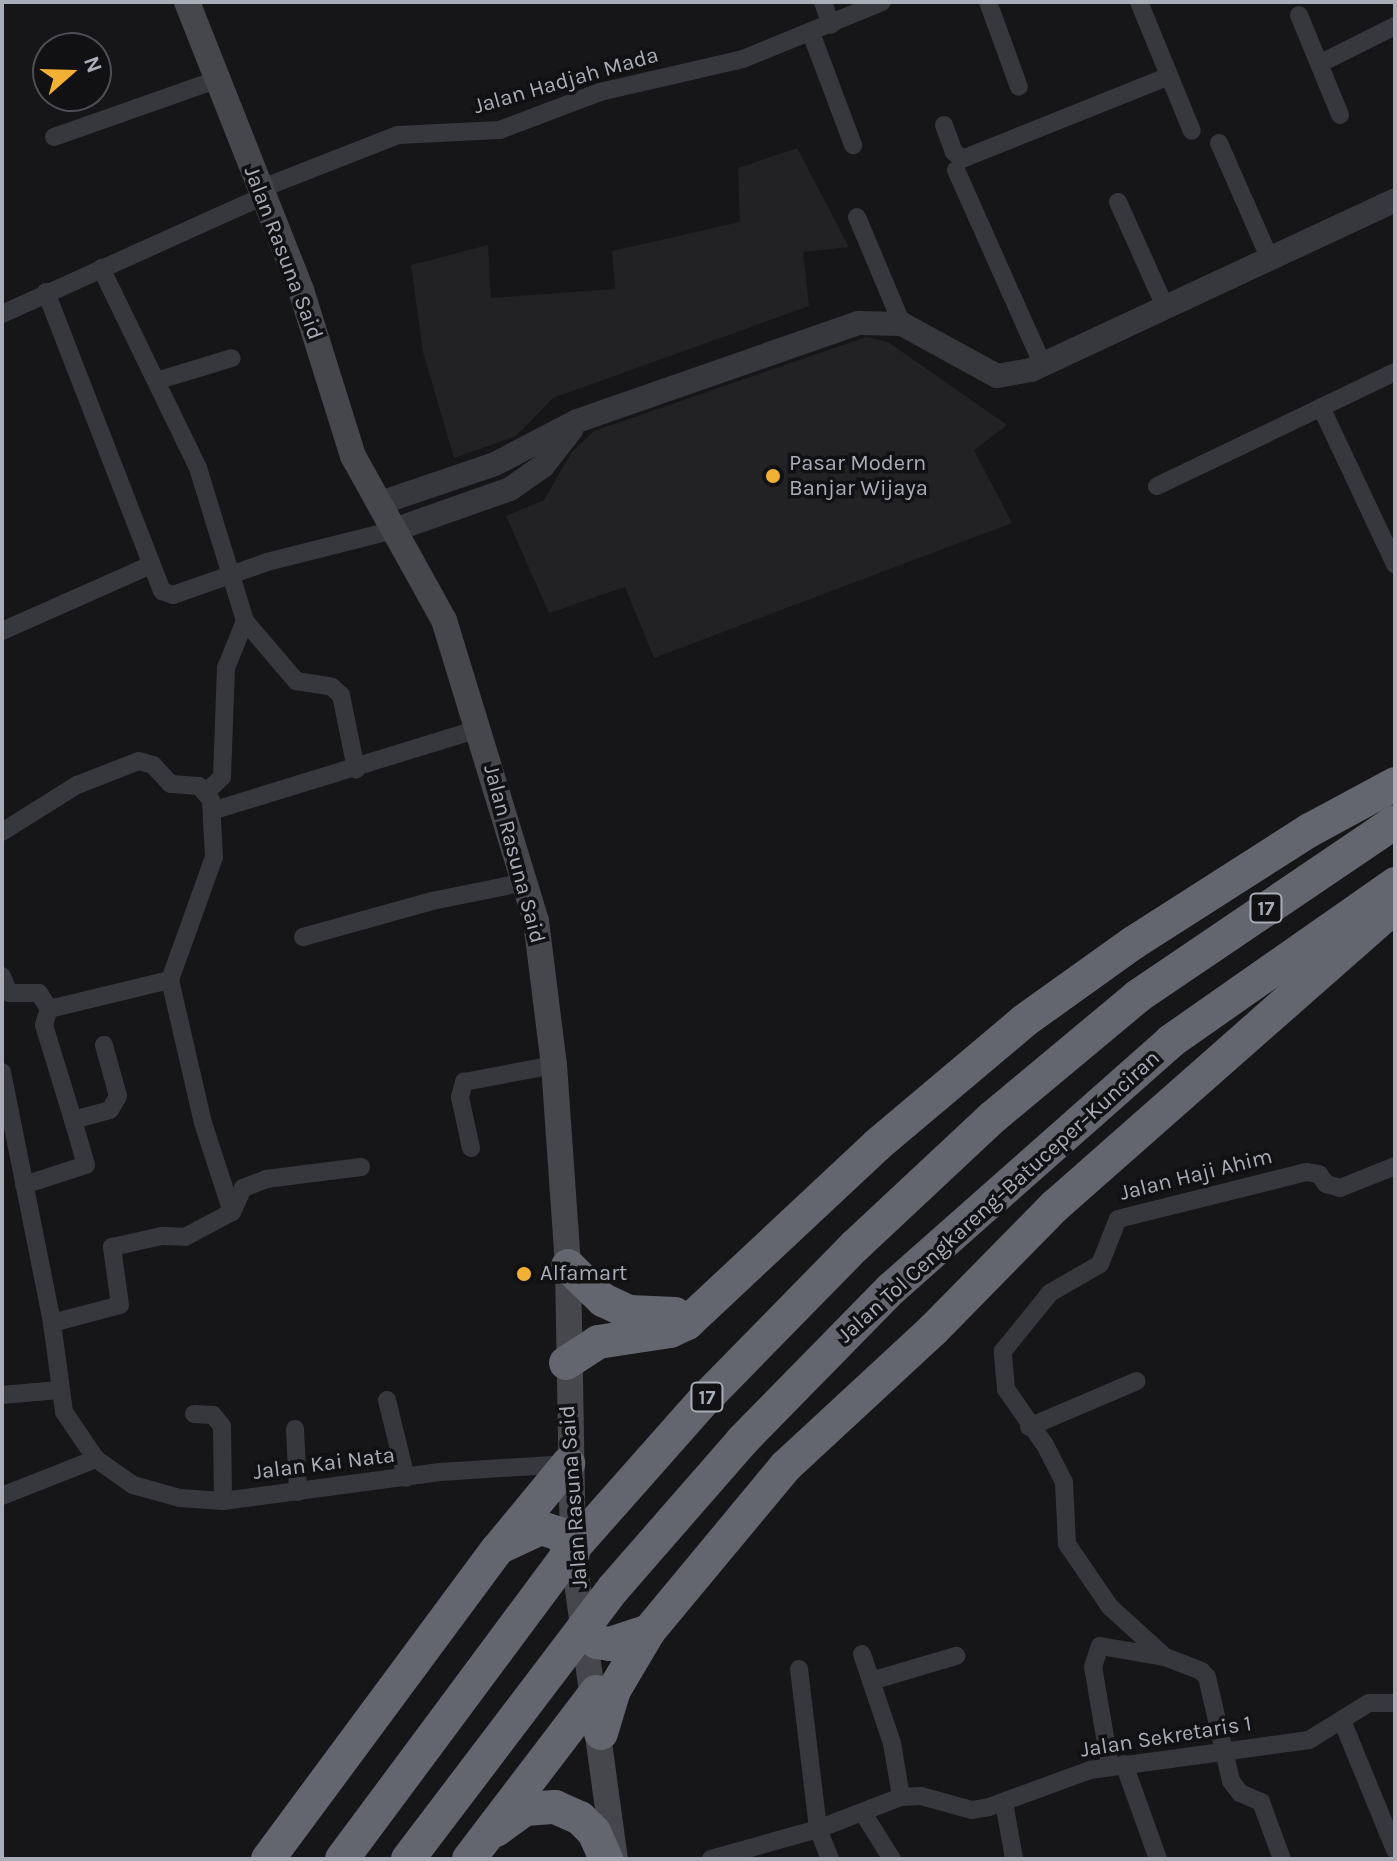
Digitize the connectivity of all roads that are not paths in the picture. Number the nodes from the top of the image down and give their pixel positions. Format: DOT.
graph roads {
  1 [pos="187,2"];
  2 [pos="823,2"];
  3 [pos="882,2"];
  4 [pos="988,2"];
  5 [pos="1139,2"];
  6 [pos="1299,15"];
  7 [pos="831,25"];
  8 [pos="1395,26"];
  9 [pos="811,33"];
  10 [pos="1321,63"];
  11 [pos="1169,76"];
  12 [pos="216,80"];
  13 [pos="1019,87"];
  14 [pos="1340,115"];
  15 [pos="944,125"];
  16 [pos="1192,131"];
  17 [pos="54,137"];
  18 [pos="1219,143"];
  19 [pos="853,145"];
  20 [pos="956,170"];
  21 [pos="261,192"];
  22 [pos="1395,200"];
  23 [pos="1118,202"];
  24 [pos="857,217"];
  25 [pos="1270,259"];
  26 [pos="101,268"];
  27 [pos="46,292"];
  28 [pos="1166,309"];
  29 [pos="2,314"];
  30 [pos="902,324"];
  31 [pos="232,358"];
  32 [pos="1043,365"];
  33 [pos="1395,372"];
  34 [pos="156,381"];
  35 [pos="1321,407"];
  36 [pos="577,421"];
  37 [pos="462,478"];
  38 [pos="1157,486"];
  39 [pos="380,503"];
  40 [pos="473,504"];
  41 [pos="394,530"];
  42 [pos="1395,564"];
  43 [pos="149,566"];
  44 [pos="234,572"];
  45 [pos="245,621"];
  46 [pos="2,631"];
  47 [pos="478,729"];
  48 [pos="356,769"];
  49 [pos="1395,784"];
  50 [pos="206,792"];
  51 [pos="215,810"];
  52 [pos="1395,822"];
  53 [pos="2,832"];
  54 [pos="526,882"];
  55 [pos="1395,883"];
  56 [pos="1395,906"];
  57 [pos="303,937"];
  58 [pos="2,976"];
  59 [pos="170,980"];
  60 [pos="49,1009"];
  61 [pos="104,1045"];
  62 [pos="554,1065"];
  63 [pos="2,1072"];
  64 [pos="73,1120"];
  65 [pos="471,1148"];
  66 [pos="1395,1166"];
  67 [pos="361,1167"];
  68 [pos="24,1185"];
  69 [pos="232,1212"];
  70 [pos="568,1266"];
  71 [pos="711,1303"];
  72 [pos="52,1323"];
  73 [pos="566,1363"];
  74 [pos="1137,1381"];
  75 [pos="59,1390"];
  76 [pos="2,1395"];
  77 [pos="387,1400"];
  78 [pos="194,1414"];
  79 [pos="1029,1427"];
  80 [pos="295,1429"];
  81 [pos="96,1459"];
  82 [pos="568,1464"];
  83 [pos="406,1478"];
  84 [pos="298,1492"];
  85 [pos="2,1496"];
  86 [pos="223,1501"];
  87 [pos="497,1550"];
  88 [pos="573,1553"];
  89 [pos="586,1630"];
  90 [pos="649,1631"];
  91 [pos="862,1654"];
  92 [pos="956,1656"];
  93 [pos="1165,1657"];
  94 [pos="799,1669"];
  95 [pos="871,1681"];
  96 [pos="596,1692"];
  97 [pos="1395,1703"];
  98 [pos="1343,1723"];
  99 [pos="601,1733"];
  100 [pos="1222,1751"];
  101 [pos="1117,1765"];
  102 [pos="901,1797"];
  103 [pos="1004,1802"];
  104 [pos="863,1813"];
  105 [pos="818,1829"];
  106 [pos="476,1849"];
  107 [pos="1395,1850"];
  108 [pos="268,1859"];
  109 [pos="342,1859"];
  110 [pos="408,1859"];
  111 [pos="606,1859"];
  112 [pos="615,1859"];
  113 [pos="711,1859"];
  114 [pos="830,1859"];
  115 [pos="892,1859"];
  116 [pos="1014,1859"];
  117 [pos="1158,1859"];
  118 [pos="1282,1859"];
  1 -- 12 [label="main road, Jalan Rasuna Said"];
  2 -- 7 [label="street"];
  3 -- 7 [label="street, Jalan Hadjah Mada"];
  4 -- 13 [label="street"];
  5 -- 11 [label="street"];
  6 -- 10 [label="street"];
  7 -- 9 [label="street, Jalan Hadjah Mada"];
  8 -- 10 [label="street"];
  9 -- 19 [label="street"];
  9 -- 21 [label="street, Jalan Hadjah Mada"];
  10 -- 14 [label="street"];
  11 -- 15 [label="street"];
  11 -- 16 [label="street"];
  12 -- 17 [label="street"];
  12 -- 21 [label="main road, Jalan Rasuna Said"];
  18 -- 25 [label="street"];
  20 -- 32 [label="street"];
  21 -- 26 [label="street, Jalan Hadjah Mada"];
  21 -- 39 [label="main road, Jalan Rasuna Said"];
  22 -- 25 [label="street"];
  23 -- 28 [label="street"];
  24 -- 30 [label="street"];
  25 -- 28 [label="street"];
  26 -- 27 [label="street, Jalan Hadjah Mada"];
  26 -- 34 [label="street"];
  27 -- 29 [label="street, Jalan Hadjah Mada"];
  27 -- 43 [label="street"];
  28 -- 32 [label="street"];
  30 -- 32 [label="street"];
  30 -- 36 [label="street"];
  31 -- 34 [label="street"];
  33 -- 35 [label="street"];
  34 -- 44 [label="street"];
  35 -- 38 [label="street"];
  35 -- 42 [label="street"];
  36 -- 37 [label="street"];
  36 -- 40 [label="street"];
  37 -- 39 [label="street"];
  37 -- 40 [label="street"];
  39 -- 41 [label="main road, Jalan Rasuna Said"];
  40 -- 41 [label="street"];
  41 -- 44 [label="street"];
  41 -- 47 [label="main road, Jalan Rasuna Said"];
  43 -- 44 [label="street"];
  43 -- 46 [label="street"];
  44 -- 45 [label="street"];
  45 -- 48 [label="street"];
  45 -- 50 [label="street"];
  47 -- 48 [label="street"];
  47 -- 54 [label="main road, Jalan Rasuna Said"];
  48 -- 51 [label="street"];
  49 -- 71 [label="highway"];
  50 -- 51 [label="street"];
  50 -- 53 [label="street"];
  51 -- 59 [label="street"];
  52 -- 109 [label="highway, 17, bridge"];
  54 -- 57 [label="street"];
  54 -- 62 [label="main road, Jalan Rasuna Said"];
  55 -- 110 [label="highway, Jalan Tol Cengkareng–Batuceper–Kunciran / 17, bridge"];
  56 -- 90 [label="highway"];
  58 -- 60 [label="street"];
  59 -- 60 [label="street"];
  59 -- 69 [label="street"];
  60 -- 64 [label="street"];
  61 -- 64 [label="street"];
  62 -- 65 [label="street"];
  62 -- 70 [label="main road, Jalan Rasuna Said"];
  63 -- 68 [label="street, Jalan Kai Nata"];
  64 -- 68 [label="street"];
  66 -- 79 [label="street, Jalan Haji Ahim"];
  67 -- 69 [label="street"];
  68 -- 72 [label="street, Jalan Kai Nata"];
  69 -- 72 [label="street"];
  70 -- 71 [label="highway"];
  70 -- 73 [label="main road, Jalan Rasuna Said"];
  71 -- 73 [label="highway"];
  72 -- 75 [label="street, Jalan Kai Nata"];
  73 -- 82 [label="main road, Jalan Rasuna Said"];
  74 -- 79 [label="street"];
  75 -- 76 [label="street"];
  75 -- 81 [label="street, Jalan Kai Nata"];
  77 -- 83 [label="street"];
  78 -- 86 [label="street"];
  79 -- 93 [label="street"];
  80 -- 84 [label="street"];
  81 -- 85 [label="street"];
  81 -- 86 [label="street, Jalan Kai Nata"];
  82 -- 83 [label="street, Jalan Kai Nata"];
  82 -- 87 [label="highway"];
  82 -- 88 [label="main road, Jalan Rasuna Said"];
  83 -- 84 [label="street, Jalan Kai Nata"];
  84 -- 86 [label="street, Jalan Kai Nata"];
  87 -- 88 [label="highway"];
  87 -- 108 [label="highway"];
  88 -- 89 [label="main road, Jalan Rasuna Said"];
  89 -- 90 [label="highway"];
  89 -- 96 [label="main road, Jalan Rasuna Said"];
  90 -- 99 [label="highway"];
  91 -- 95 [label="street"];
  92 -- 95 [label="street"];
  93 -- 100 [label="street"];
  93 -- 101 [label="street"];
  94 -- 105 [label="street"];
  95 -- 102 [label="street"];
  96 -- 99 [label="main road, Jalan Rasuna Said"];
  96 -- 106 [label="highway"];
  97 -- 98 [label="street, Jalan Sekretaris 1"];
  98 -- 100 [label="street, Jalan Sekretaris 1"];
  98 -- 107 [label="street"];
  99 -- 112 [label="main road, Jalan Rasuna Said"];
  100 -- 101 [label="street, Jalan Sekretaris 1"];
  100 -- 118 [label="street"];
  101 -- 103 [label="street, Jalan Sekretaris 1"];
  101 -- 117 [label="street"];
  102 -- 103 [label="street, Jalan Sekretaris 1"];
  102 -- 104 [label="street, Jalan Sekretaris 1"];
  103 -- 116 [label="street"];
  104 -- 105 [label="street, Jalan Sekretaris 1"];
  104 -- 115 [label="street"];
  105 -- 113 [label="street, Jalan Sekretaris 1"];
  105 -- 114 [label="street"];
  106 -- 111 [label="highway"];
}
